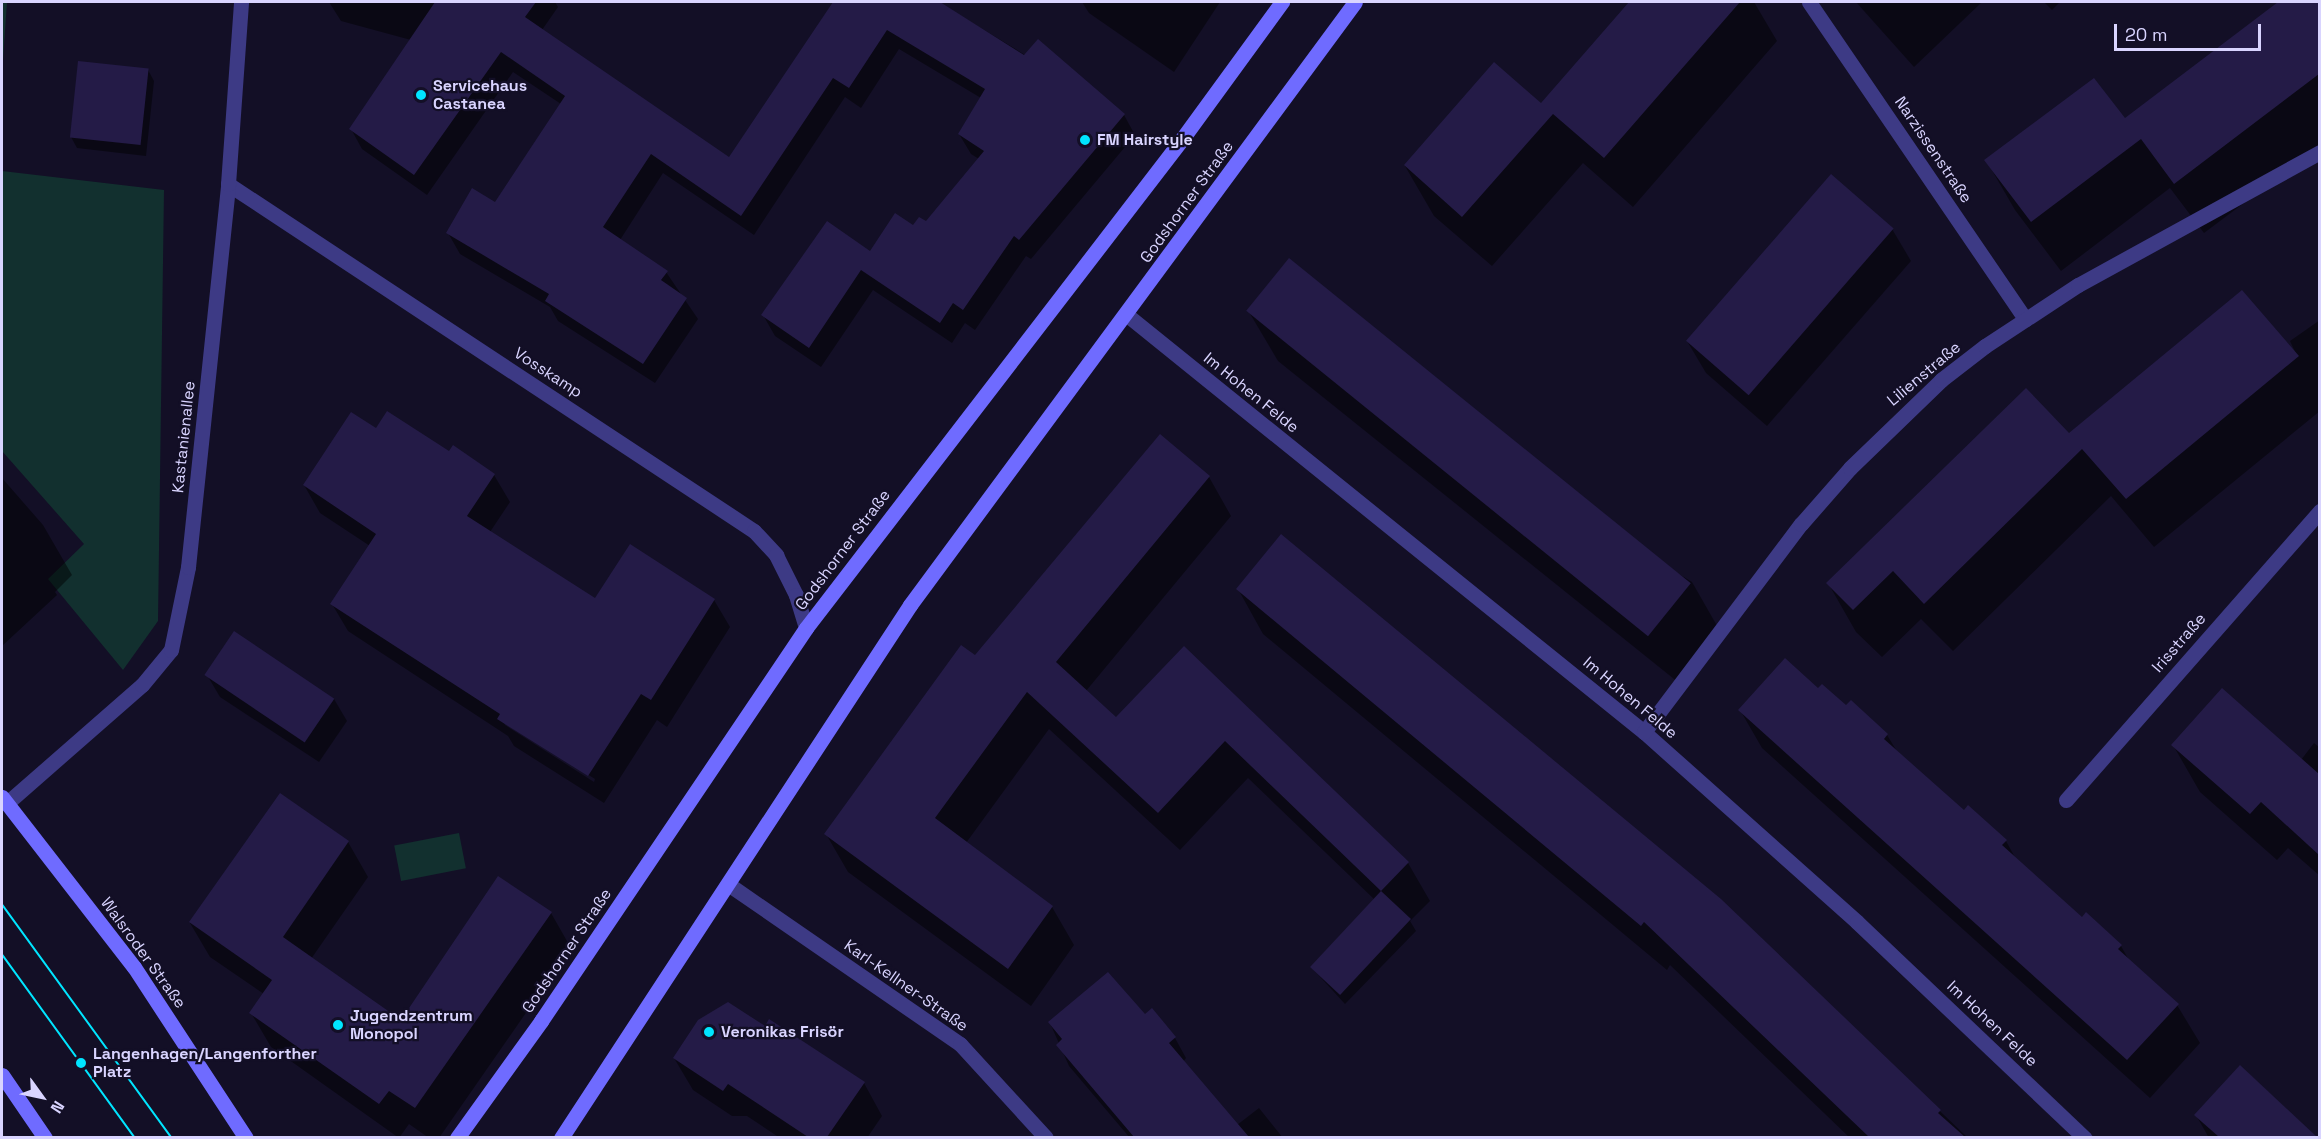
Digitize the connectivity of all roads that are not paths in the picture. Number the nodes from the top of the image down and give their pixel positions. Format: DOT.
graph roads {
  1 [pos="241,2"];
  2 [pos="1282,2"];
  3 [pos="1355,2"];
  4 [pos="1809,2"];
  5 [pos="2319,152"];
  6 [pos="228,184"];
  7 [pos="1127,315"];
  8 [pos="2025,319"];
  9 [pos="2319,511"];
  10 [pos="806,628"];
  11 [pos="1644,732"];
  12 [pos="4,800"];
  13 [pos="2066,800"];
  14 [pos="728,884"];
  15 [pos="2,1075"];
  16 [pos="45,1137"];
  17 [pos="246,1137"];
  18 [pos="457,1137"];
  19 [pos="561,1137"];
  20 [pos="1046,1137"];
  21 [pos="2085,1137"];
  1 -- 6 [label="street, Kastanienallee"];
  2 -- 10 [label="main road, Godshorner Straße"];
  3 -- 7 [label="main road, Godshorner Straße"];
  4 -- 8 [label="street, Narzissenstraße"];
  5 -- 8 [label="street, Lilienstraße"];
  6 -- 10 [label="street, Vosskamp"];
  6 -- 12 [label="street, Kastanienallee"];
  7 -- 11 [label="street, Im Hohen Felde"];
  7 -- 14 [label="main road, Godshorner Straße"];
  8 -- 11 [label="street, Lilienstraße"];
  9 -- 13 [label="street, Irisstraße"];
  10 -- 18 [label="main road, Godshorner Straße"];
  11 -- 21 [label="street, Im Hohen Felde"];
  12 -- 17 [label="main road, Walsroder Straße"];
  14 -- 19 [label="main road, Godshorner Straße"];
  14 -- 20 [label="street, Karl-Kellner-Straße"];
  15 -- 16 [label="main road"];
}
